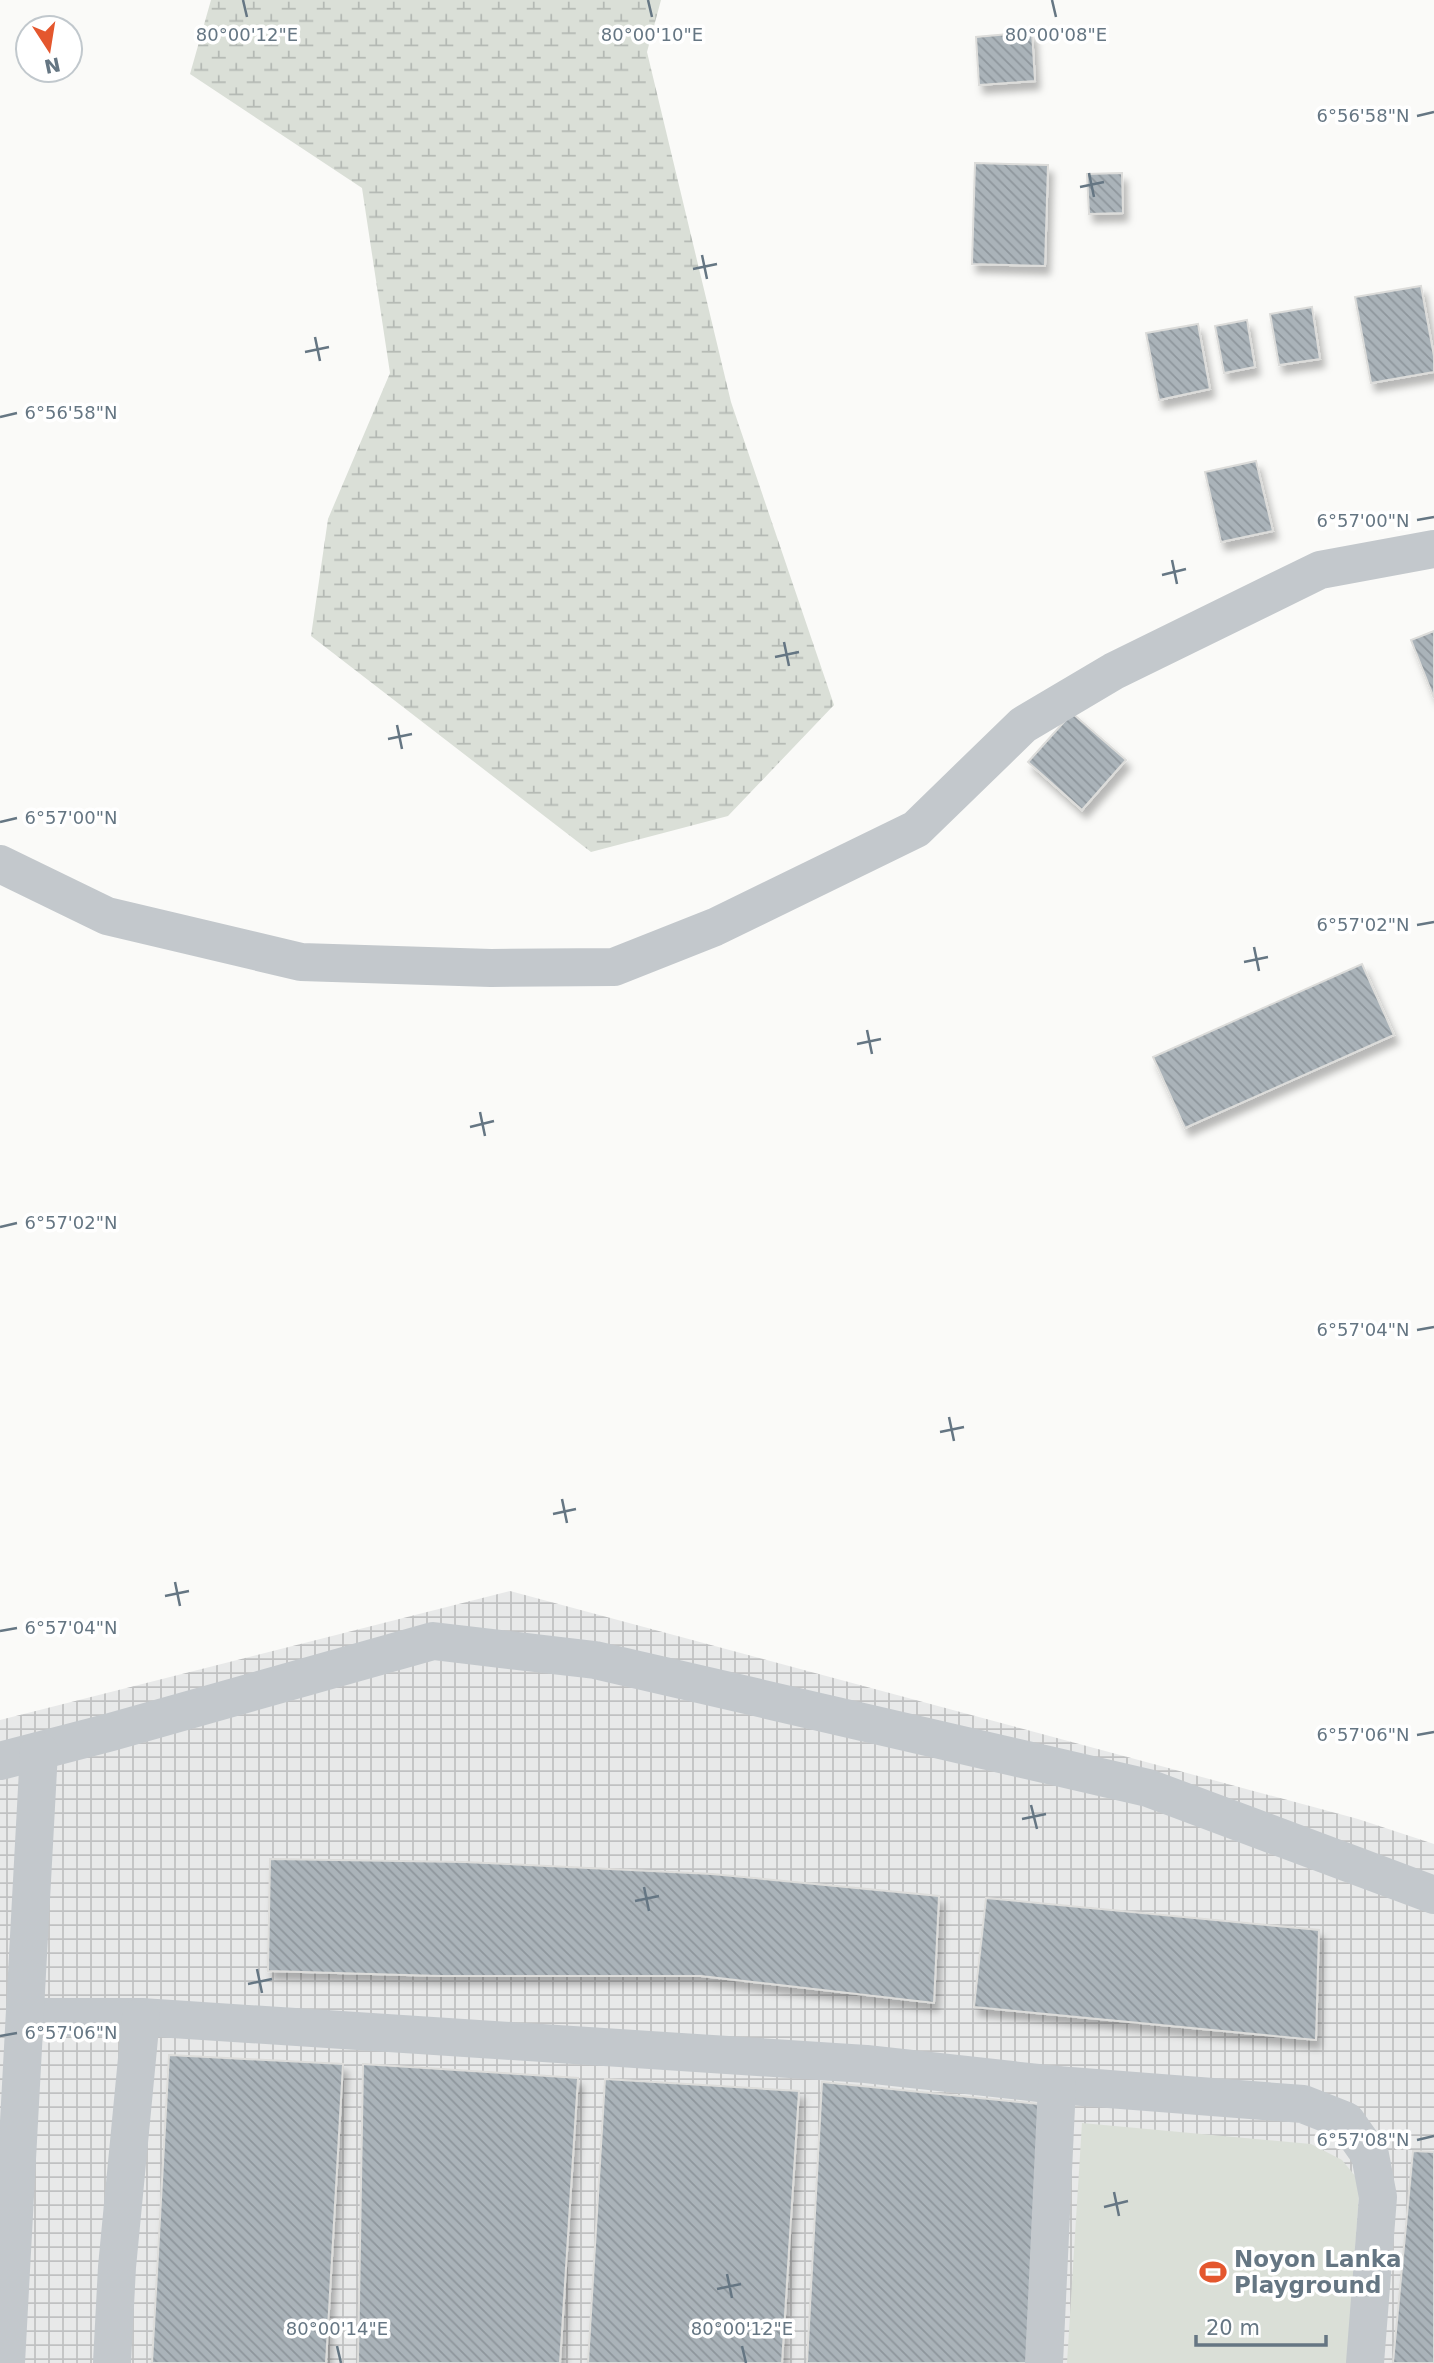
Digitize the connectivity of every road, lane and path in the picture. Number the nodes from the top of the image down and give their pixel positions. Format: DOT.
graph roads {
  1 [pos="1434,549"];
  2 [pos="0,864"];
  3 [pos="40,1751"];
  4 [pos="0,1761"];
  5 [pos="1434,1895"];
  6 [pos="25,2017"];
  7 [pos="141,2017"];
  8 [pos="1057,2085"];
  9 [pos="6,2363"];
  10 [pos="112,2363"];
  11 [pos="1044,2363"];
  12 [pos="1365,2363"];
  1 -- 2 [label="street"];
  3 -- 4 [label="street"];
  3 -- 5 [label="street"];
  3 -- 6 [label="street"];
  6 -- 7 [label="street"];
  6 -- 9 [label="street"];
  7 -- 8 [label="street"];
  7 -- 10 [label="street"];
  8 -- 11 [label="street"];
  8 -- 12 [label="street"];
}
